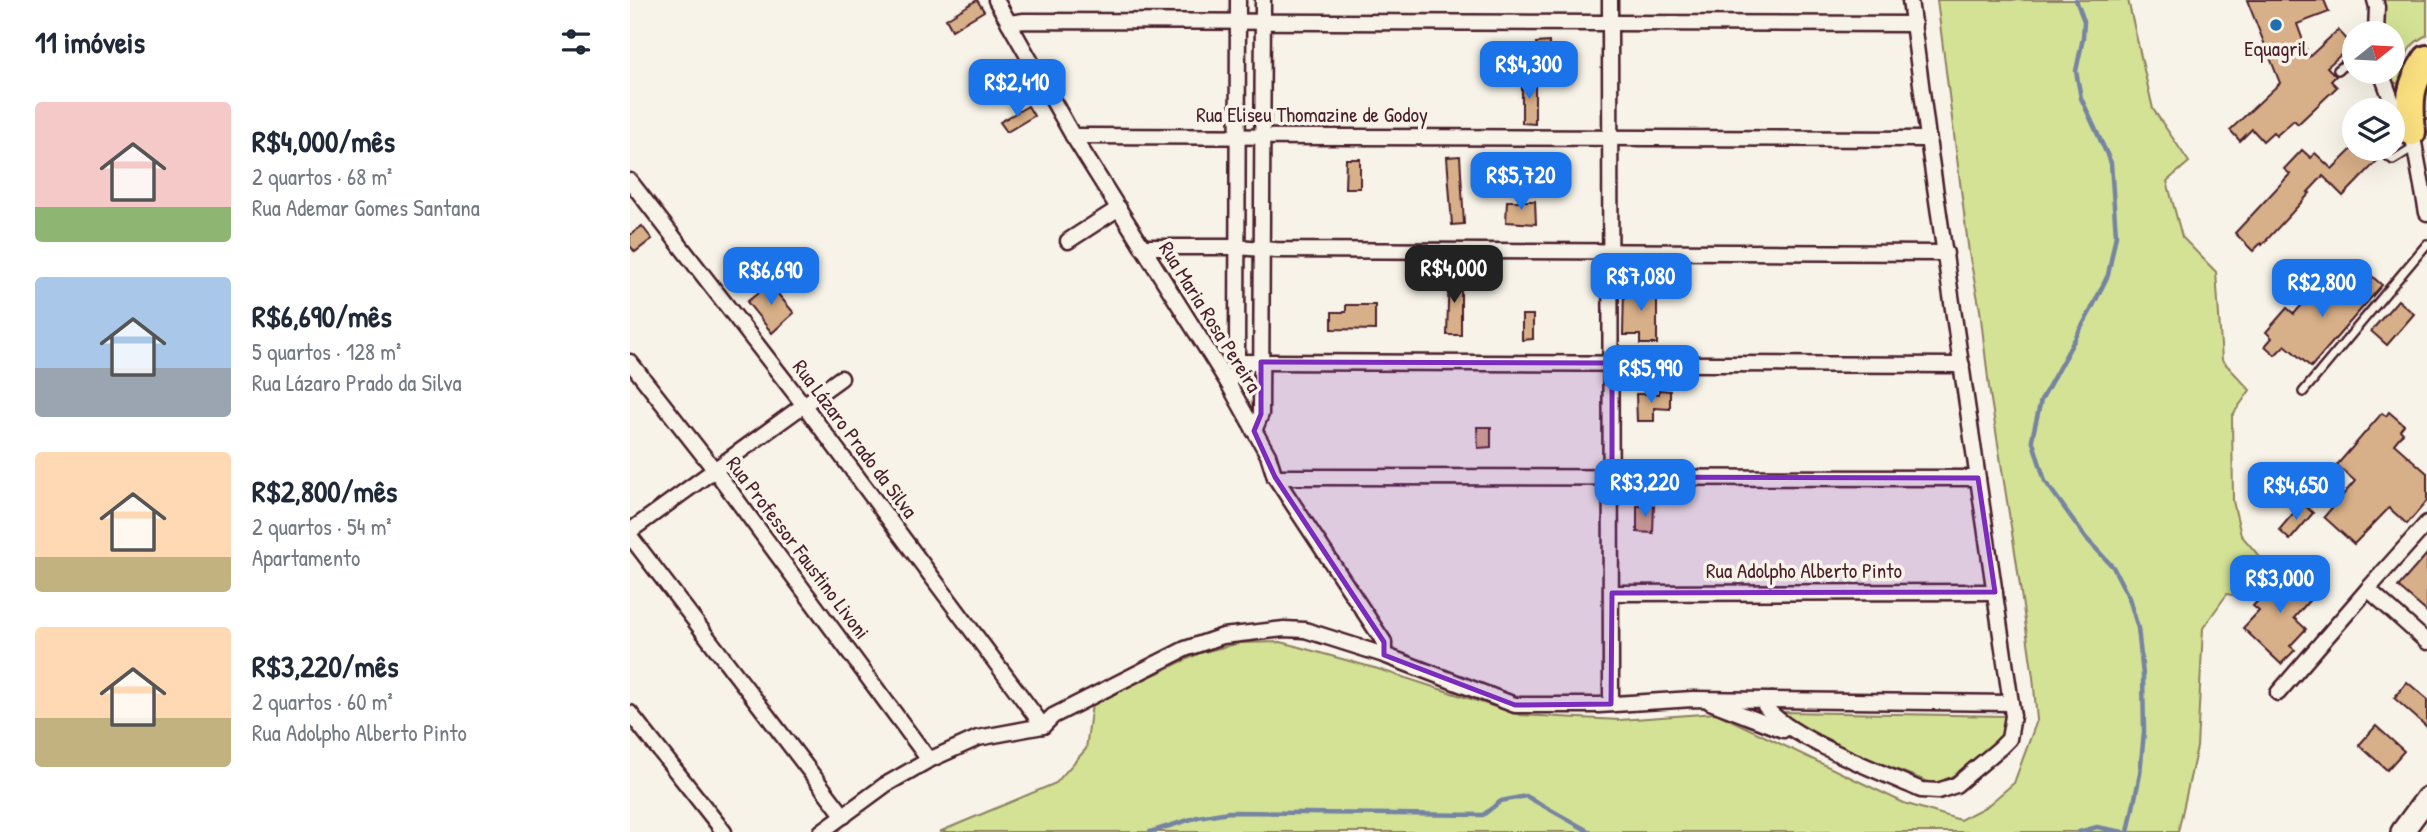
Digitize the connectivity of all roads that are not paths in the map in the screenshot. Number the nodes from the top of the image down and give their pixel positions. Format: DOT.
graph roads {
  1 [pos="996,0"];
  2 [pos="1238,0"];
  3 [pos="1263,0"];
  4 [pos="1610,0"];
  5 [pos="1910,0"];
  6 [pos="2375,0"];
  7 [pos="2376,21"];
  8 [pos="1263,22"];
  9 [pos="1009,23"];
  10 [pos="1238,23"];
  11 [pos="1610,23"];
  12 [pos="1914,24"];
  13 [pos="2427,59"];
  14 [pos="2342,67"];
  15 [pos="2338,70"];
  16 [pos="2405,127"];
  17 [pos="1073,136"];
  18 [pos="1237,136"];
  19 [pos="1262,137"];
  20 [pos="1610,138"];
  21 [pos="1929,139"];
  22 [pos="2413,139"];
  23 [pos="2405,147"];
  24 [pos="630,181"];
  25 [pos="1119,208"];
  26 [pos="2427,213"];
  27 [pos="1068,241"];
  28 [pos="2427,244"];
  29 [pos="1142,247"];
  30 [pos="1237,247"];
  31 [pos="1261,250"];
  32 [pos="1611,252"];
  33 [pos="1945,253"];
  34 [pos="630,362"];
  35 [pos="1237,362"];
  36 [pos="1261,362"];
  37 [pos="1612,363"];
  38 [pos="1962,365"];
  39 [pos="841,378"];
  40 [pos="1228,383"];
  41 [pos="2303,392"];
  42 [pos="803,404"];
  43 [pos="1254,431"];
  44 [pos="714,469"];
  45 [pos="1275,477"];
  46 [pos="1612,477"];
  47 [pos="1978,478"];
  48 [pos="2427,523"];
  49 [pos="630,534"];
  50 [pos="2368,589"];
  51 [pos="1996,592"];
  52 [pos="1612,593"];
  53 [pos="2427,642"];
  54 [pos="1384,655"];
  55 [pos="2278,693"];
  56 [pos="1705,699"];
  57 [pos="1772,700"];
  58 [pos="2011,703"];
  59 [pos="1611,704"];
  60 [pos="630,713"];
  61 [pos="1043,726"];
  62 [pos="1801,735"];
  63 [pos="929,760"];
  64 [pos="2427,798"];
  65 [pos="844,816"];
  66 [pos="724,832"];
  67 [pos="821,832"];
  68 [pos="2402,832"];
  1 -- 9 [label="street, Rua Maria Rosa Pereira"];
  2 -- 10 [label="street"];
  3 -- 8 [label="street"];
  4 -- 11 [label="street"];
  5 -- 12 [label="street"];
  6 -- 7 [label="street"];
  8 -- 10 [label="street"];
  8 -- 11 [label="street"];
  8 -- 19 [label="street"];
  9 -- 10 [label="street"];
  9 -- 17 [label="street, Rua Maria Rosa Pereira"];
  10 -- 18 [label="street"];
  11 -- 12 [label="street"];
  11 -- 20 [label="street"];
  12 -- 21 [label="street"];
  13 -- 22 [label="highway"];
  14 -- 15 [label="lane"];
  16 -- 22 [label="street"];
  17 -- 18 [label="street, Rua Eliseu Thomazine de Godoy"];
  17 -- 25 [label="street, Rua Maria Rosa Pereira"];
  18 -- 19 [label="street, Rua Eliseu Thomazine de Godoy"];
  18 -- 30 [label="street"];
  19 -- 20 [label="street, Rua Eliseu Thomazine de Godoy"];
  19 -- 31 [label="street"];
  20 -- 21 [label="street, Rua Eliseu Thomazine de Godoy"];
  20 -- 32 [label="street"];
  21 -- 33 [label="street"];
  22 -- 23 [label="lane"];
  22 -- 26 [label="street"];
  24 -- 42 [label="street, Rua Lázaro Prado da Silva"];
  25 -- 27 [label="street"];
  25 -- 29 [label="street, Rua Maria Rosa Pereira"];
  28 -- 41 [label="lane"];
  29 -- 30 [label="street"];
  29 -- 40 [label="street, Rua Maria Rosa Pereira"];
  30 -- 31 [label="street"];
  30 -- 35 [label="street"];
  31 -- 32 [label="street"];
  31 -- 36 [label="street"];
  32 -- 33 [label="street"];
  32 -- 37 [label="street"];
  33 -- 38 [label="street"];
  34 -- 44 [label="street, Rua Professor Faustino Livoni"];
  35 -- 36 [label="street"];
  35 -- 40 [label="street"];
  36 -- 37 [label="street"];
  36 -- 43 [label="street"];
  37 -- 38 [label="street"];
  37 -- 46 [label="street"];
  38 -- 47 [label="street"];
  39 -- 42 [label="street"];
  40 -- 43 [label="street, Rua Maria Rosa Pereira"];
  42 -- 44 [label="street"];
  42 -- 61 [label="street, Rua Lázaro Prado da Silva"];
  43 -- 45 [label="street, Rua Maria Rosa Pereira"];
  44 -- 49 [label="street"];
  44 -- 63 [label="street, Rua Professor Faustino Livoni"];
  45 -- 46 [label="street"];
  45 -- 54 [label="street, Rua Maria Rosa Pereira"];
  46 -- 47 [label="street"];
  46 -- 52 [label="street"];
  47 -- 51 [label="street"];
  48 -- 50 [label="street"];
  49 -- 65 [label="street"];
  50 -- 53 [label="street"];
  50 -- 55 [label="street"];
  51 -- 52 [label="street, Rua Adolpho Alberto Pinto"];
  51 -- 58 [label="street"];
  52 -- 59 [label="street"];
  54 -- 59 [label="street"];
  54 -- 61 [label="street"];
  56 -- 57 [label="street"];
  56 -- 59 [label="street"];
  56 -- 62 [label="street"];
  57 -- 58 [label="street"];
  57 -- 62 [label="street"];
  58 -- 62 [label="street"];
  60 -- 66 [label="street"];
  61 -- 63 [label="street"];
  63 -- 65 [label="street"];
  64 -- 68 [label="street"];
  65 -- 67 [label="street"];
}
